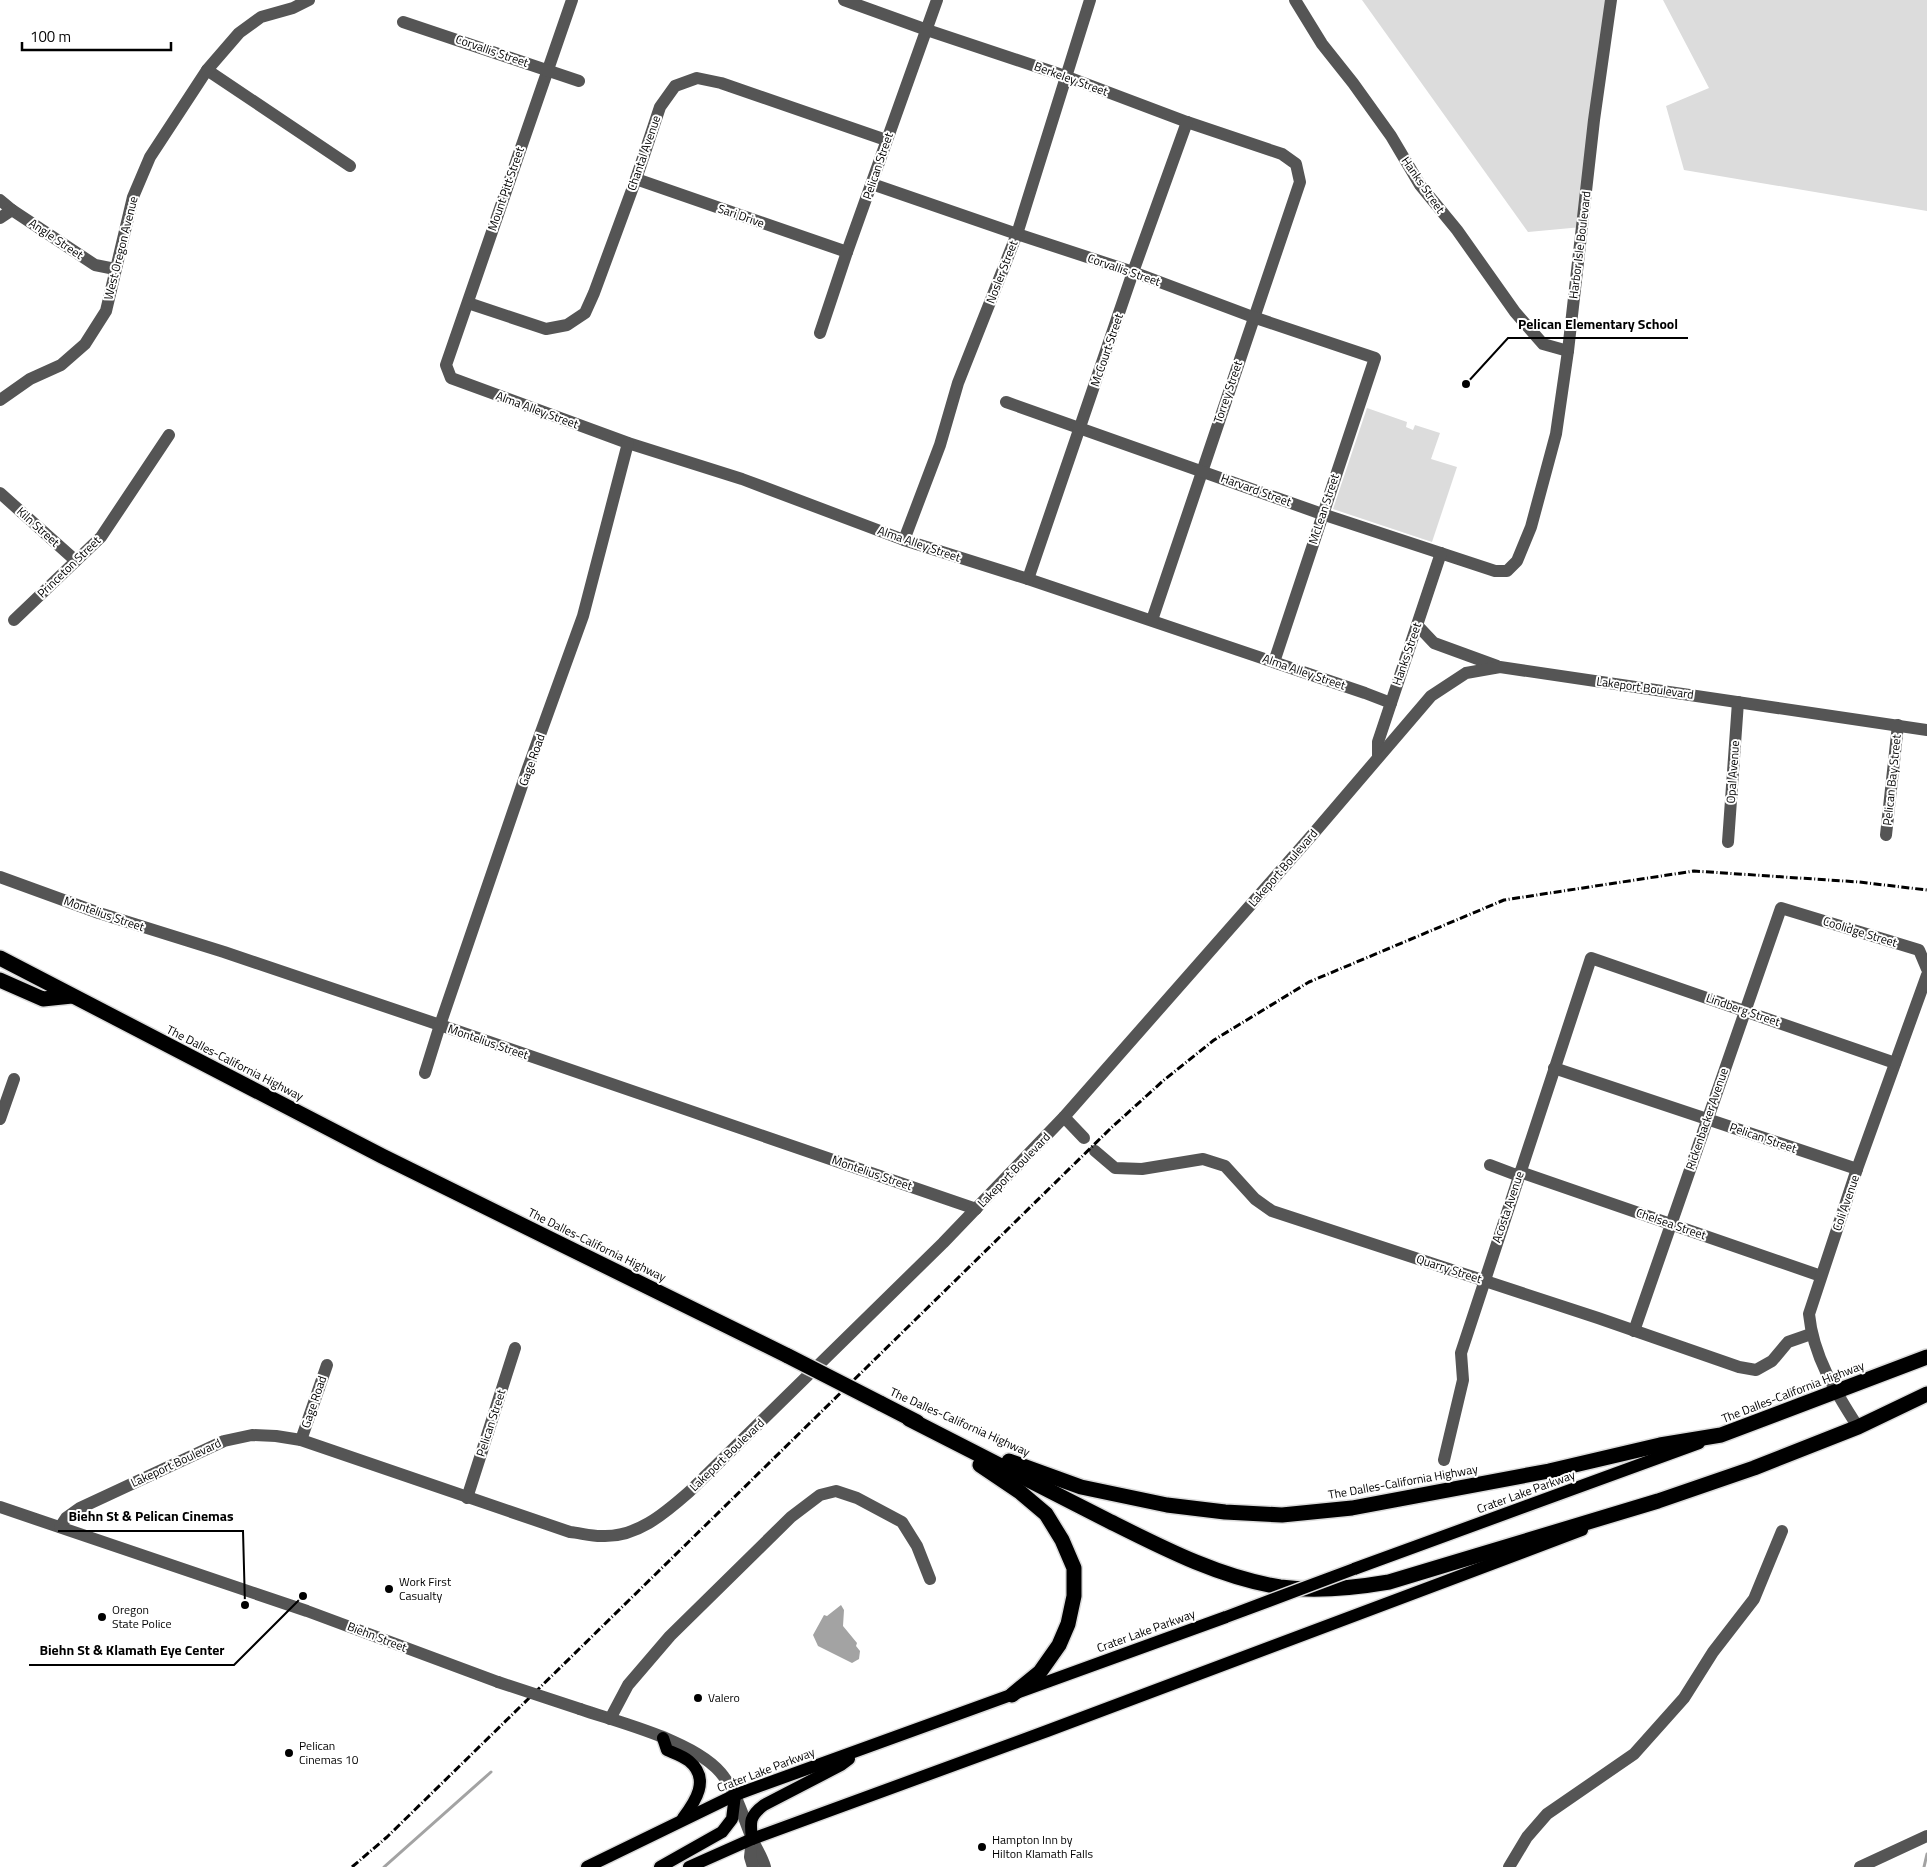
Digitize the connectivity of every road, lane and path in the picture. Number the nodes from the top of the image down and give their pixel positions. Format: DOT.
graph roads {
  1 [pos="309,0"];
  2 [pos="572,0"];
  3 [pos="844,0"];
  4 [pos="938,0"];
  5 [pos="1090,0"];
  6 [pos="1295,0"];
  7 [pos="1611,0"];
  8 [pos="404,22"];
  9 [pos="927,30"];
  10 [pos="207,70"];
  11 [pos="547,70"];
  12 [pos="1065,76"];
  13 [pos="579,81"];
  14 [pos="1187,122"];
  15 [pos="886,140"];
  16 [pos="1296,164"];
  17 [pos="350,166"];
  18 [pos="636,179"];
  19 [pos="872,184"];
  20 [pos="0,200"];
  21 [pos="12,210"];
  22 [pos="0,218"];
  23 [pos="1017,234"];
  24 [pos="847,252"];
  25 [pos="115,268"];
  26 [pos="1133,272"];
  27 [pos="468,303"];
  28 [pos="1253,317"];
  29 [pos="820,334"];
  30 [pos="1568,351"];
  31 [pos="1375,358"];
  32 [pos="451,378"];
  33 [pos="0,400"];
  34 [pos="1006,402"];
  35 [pos="1080,427"];
  36 [pos="170,435"];
  37 [pos="628,443"];
  38 [pos="1201,470"];
  39 [pos="0,493"];
  40 [pos="1322,514"];
  41 [pos="904,540"];
  42 [pos="1441,553"];
  43 [pos="75,560"];
  44 [pos="1507,571"];
  45 [pos="1028,579"];
  46 [pos="14,620"];
  47 [pos="1152,620"];
  48 [pos="1417,625"];
  49 [pos="1274,662"];
  50 [pos="1500,667"];
  51 [pos="1738,702"];
  52 [pos="1390,703"];
  53 [pos="1898,725"];
  54 [pos="1927,730"];
  55 [pos="1378,756"];
  56 [pos="1886,835"];
  57 [pos="1728,842"];
  58 [pos="0,877"];
  59 [pos="1781,908"];
  60 [pos="0,958"];
  61 [pos="1591,958"];
  62 [pos="1927,969"];
  63 [pos="1927,975"];
  64 [pos="0,980"];
  65 [pos="72,996"];
  66 [pos="1745,1010"];
  67 [pos="440,1025"];
  68 [pos="1895,1062"];
  69 [pos="1554,1068"];
  70 [pos="425,1073"];
  71 [pos="14,1079"];
  72 [pos="1064,1117"];
  73 [pos="0,1119"];
  74 [pos="1707,1119"];
  75 [pos="1084,1138"];
  76 [pos="1095,1151"];
  77 [pos="1490,1166"];
  78 [pos="1857,1169"];
  79 [pos="1519,1174"];
  80 [pos="976,1209"];
  81 [pos="1672,1225"];
  82 [pos="1821,1276"];
  83 [pos="1484,1280"];
  84 [pos="1634,1330"];
  85 [pos="1811,1334"];
  86 [pos="515,1348"];
  87 [pos="1927,1357"];
  88 [pos="327,1365"];
  89 [pos="1835,1392"];
  90 [pos="1927,1394"];
  91 [pos="909,1419"];
  92 [pos="1858,1428"];
  93 [pos="1720,1435"];
  94 [pos="301,1440"];
  95 [pos="1444,1460"];
  96 [pos="467,1498"];
  97 [pos="1658,1501"];
  98 [pos="0,1507"];
  99 [pos="60,1527"];
  100 [pos="1782,1531"];
  101 [pos="930,1580"];
  102 [pos="1012,1695"];
  103 [pos="610,1719"];
  104 [pos="663,1738"];
  105 [pos="863,1748"];
  106 [pos="735,1795"];
  107 [pos="680,1821"];
  108 [pos="1927,1836"];
  109 [pos="752,1839"];
  110 [pos="588,1867"];
  111 [pos="660,1867"];
  112 [pos="689,1867"];
  113 [pos="753,1867"];
  114 [pos="766,1867"];
  115 [pos="1509,1867"];
  116 [pos="1860,1867"];
  1 -- 10 [label="street, West Oregon Avenue"];
  2 -- 11 [label="street, Mount Pitt Street"];
  3 -- 9 [label="street, Berkeley Street"];
  4 -- 9 [label="street, Pelican Street"];
  5 -- 12 [label="street, Nosler Street"];
  6 -- 30 [label="street, Hanks Street"];
  7 -- 30 [label="street, Harbor Isle Boulevard"];
  8 -- 11 [label="street, Corvallis Street"];
  9 -- 12 [label="street, Berkeley Street"];
  9 -- 15 [label="street, Pelican Street"];
  10 -- 17 [label="street"];
  10 -- 25 [label="street, West Oregon Avenue"];
  11 -- 13 [label="street, Corvallis Street"];
  11 -- 27 [label="street, Mount Pitt Street"];
  12 -- 14 [label="street, Berkeley Street"];
  12 -- 23 [label="street, Nosler Street"];
  14 -- 16 [label="street, Berkeley Street"];
  14 -- 26 [label="street, McCourt Street"];
  15 -- 18 [label="street, Chantal Avenue"];
  15 -- 19 [label="street, Pelican Street"];
  16 -- 28 [label="street, Torrey Street"];
  18 -- 24 [label="street, Sari Drive"];
  18 -- 27 [label="street, Chantal Avenue"];
  19 -- 23 [label="street, Corvallis Street"];
  19 -- 24 [label="street, Pelican Street"];
  20 -- 21 [label="street, Angle Street"];
  21 -- 22 [label="street"];
  21 -- 25 [label="street, Angle Street"];
  23 -- 26 [label="street, Corvallis Street"];
  23 -- 41 [label="street, Nosler Street"];
  24 -- 29 [label="street, Pelican Street"];
  25 -- 33 [label="street, West Oregon Avenue"];
  26 -- 28 [label="street, Corvallis Street"];
  26 -- 35 [label="street, McCourt Street"];
  27 -- 32 [label="street, Mount Pitt Street"];
  28 -- 31 [label="street, Corvallis Street"];
  28 -- 38 [label="street, Torrey Street"];
  30 -- 44 [label="street, Harbor Isle Boulevard"];
  31 -- 40 [label="street, McLean Street"];
  32 -- 37 [label="street, Alma Alley Street"];
  34 -- 35 [label="street, Harvard Street"];
  35 -- 38 [label="street, Harvard Street"];
  35 -- 45 [label="street, McCourt Street"];
  36 -- 43 [label="street, Princeton Street"];
  37 -- 41 [label="street, Alma Alley Street"];
  37 -- 67 [label="street, Gage Road"];
  38 -- 40 [label="street, Harvard Street"];
  38 -- 47 [label="street, Torrey Street"];
  39 -- 43 [label="street, Kiln Street"];
  40 -- 42 [label="street, Harvard Street"];
  40 -- 49 [label="street, McLean Street"];
  41 -- 45 [label="street, Alma Alley Street"];
  42 -- 44 [label="street, Harvard Street"];
  42 -- 48 [label="street, Hanks Street"];
  43 -- 46 [label="street, Princeton Street"];
  45 -- 47 [label="street, Alma Alley Street"];
  47 -- 49 [label="street, Alma Alley Street"];
  48 -- 50 [label="street"];
  48 -- 52 [label="street, Hanks Street"];
  49 -- 52 [label="street, Alma Alley Street"];
  50 -- 51 [label="street, Lakeport Boulevard"];
  50 -- 55 [label="street, Lakeport Boulevard"];
  51 -- 53 [label="street, Lakeport Boulevard"];
  51 -- 57 [label="street, Opal Avenue"];
  52 -- 55 [label="street, Hanks Street"];
  53 -- 54 [label="street, Lakeport Boulevard"];
  53 -- 56 [label="street, Pelican Bay Street"];
  55 -- 72 [label="street, Lakeport Boulevard"];
  58 -- 67 [label="street, Montelius Street"];
  59 -- 62 [label="street, Coolidge Street"];
  59 -- 66 [label="street, Rickenbacker Avenue"];
  60 -- 65 [label="highway, The Dalles-California Highway"];
  61 -- 66 [label="street, Lindberg Street"];
  61 -- 69 [label="street, Acosta Avenue"];
  63 -- 68 [label="street, Coli Avenue"];
  64 -- 65 [label="highway"];
  65 -- 91 [label="highway, The Dalles-California Highway, bridge"];
  66 -- 68 [label="street, Lindberg Street"];
  66 -- 74 [label="street, Rickenbacker Avenue"];
  67 -- 70 [label="street, Gage Road"];
  67 -- 80 [label="street, Montelius Street"];
  68 -- 78 [label="street, Coli Avenue"];
  69 -- 74 [label="street, Pelican Street"];
  69 -- 79 [label="street, Acosta Avenue"];
  71 -- 73 [label="street"];
  72 -- 75 [label="street"];
  72 -- 80 [label="street, Lakeport Boulevard"];
  74 -- 78 [label="street, Pelican Street"];
  74 -- 81 [label="street, Rickenbacker Avenue"];
  76 -- 83 [label="street, Quarry Street"];
  77 -- 79 [label="street, Chelsea Street"];
  78 -- 82 [label="street, Coli Avenue"];
  79 -- 81 [label="street, Chelsea Street"];
  79 -- 83 [label="street, Acosta Avenue"];
  80 -- 96 [label="street, Lakeport Boulevard"];
  81 -- 82 [label="street, Chelsea Street"];
  81 -- 84 [label="street, Rickenbacker Avenue"];
  82 -- 85 [label="street, Coli Avenue"];
  83 -- 84 [label="street, Quarry Street"];
  83 -- 95 [label="street, Acosta Avenue"];
  84 -- 85 [label="street, Quarry Street"];
  85 -- 89 [label="street, Coli Avenue"];
  86 -- 96 [label="street, Pelican Street"];
  87 -- 89 [label="highway, The Dalles-California Highway"];
  88 -- 94 [label="street, Gage Road"];
  89 -- 92 [label="street, Coli Avenue"];
  89 -- 93 [label="highway, The Dalles-California Highway"];
  90 -- 92 [label="highway"];
  91 -- 93 [label="highway, The Dalles-California Highway"];
  91 -- 97 [label="highway"];
  91 -- 102 [label="highway"];
  92 -- 97 [label="highway"];
  93 -- 102 [label="main road, Crater Lake Parkway, bridge"];
  94 -- 96 [label="street, Lakeport Boulevard"];
  94 -- 99 [label="street, Lakeport Boulevard"];
  97 -- 109 [label="main road"];
  98 -- 99 [label="street, Biehn Street"];
  99 -- 103 [label="street, Biehn Street, bridge"];
  100 -- 115 [label="street"];
  101 -- 103 [label="street"];
  102 -- 105 [label="main road, Crater Lake Parkway"];
  103 -- 104 [label="street, Biehn Street"];
  104 -- 106 [label="street, Biehn Street"];
  104 -- 107 [label="main road"];
  105 -- 106 [label="main road, Crater Lake Parkway"];
  105 -- 109 [label="main road"];
  106 -- 107 [label="main road, Crater Lake Parkway"];
  106 -- 109 [label="street, Biehn Street"];
  106 -- 111 [label="main road"];
  107 -- 110 [label="main road, Crater Lake Parkway"];
  108 -- 116 [label="street"];
  109 -- 112 [label="main road"];
  109 -- 113 [label="street"];
  109 -- 114 [label="street"];
}
